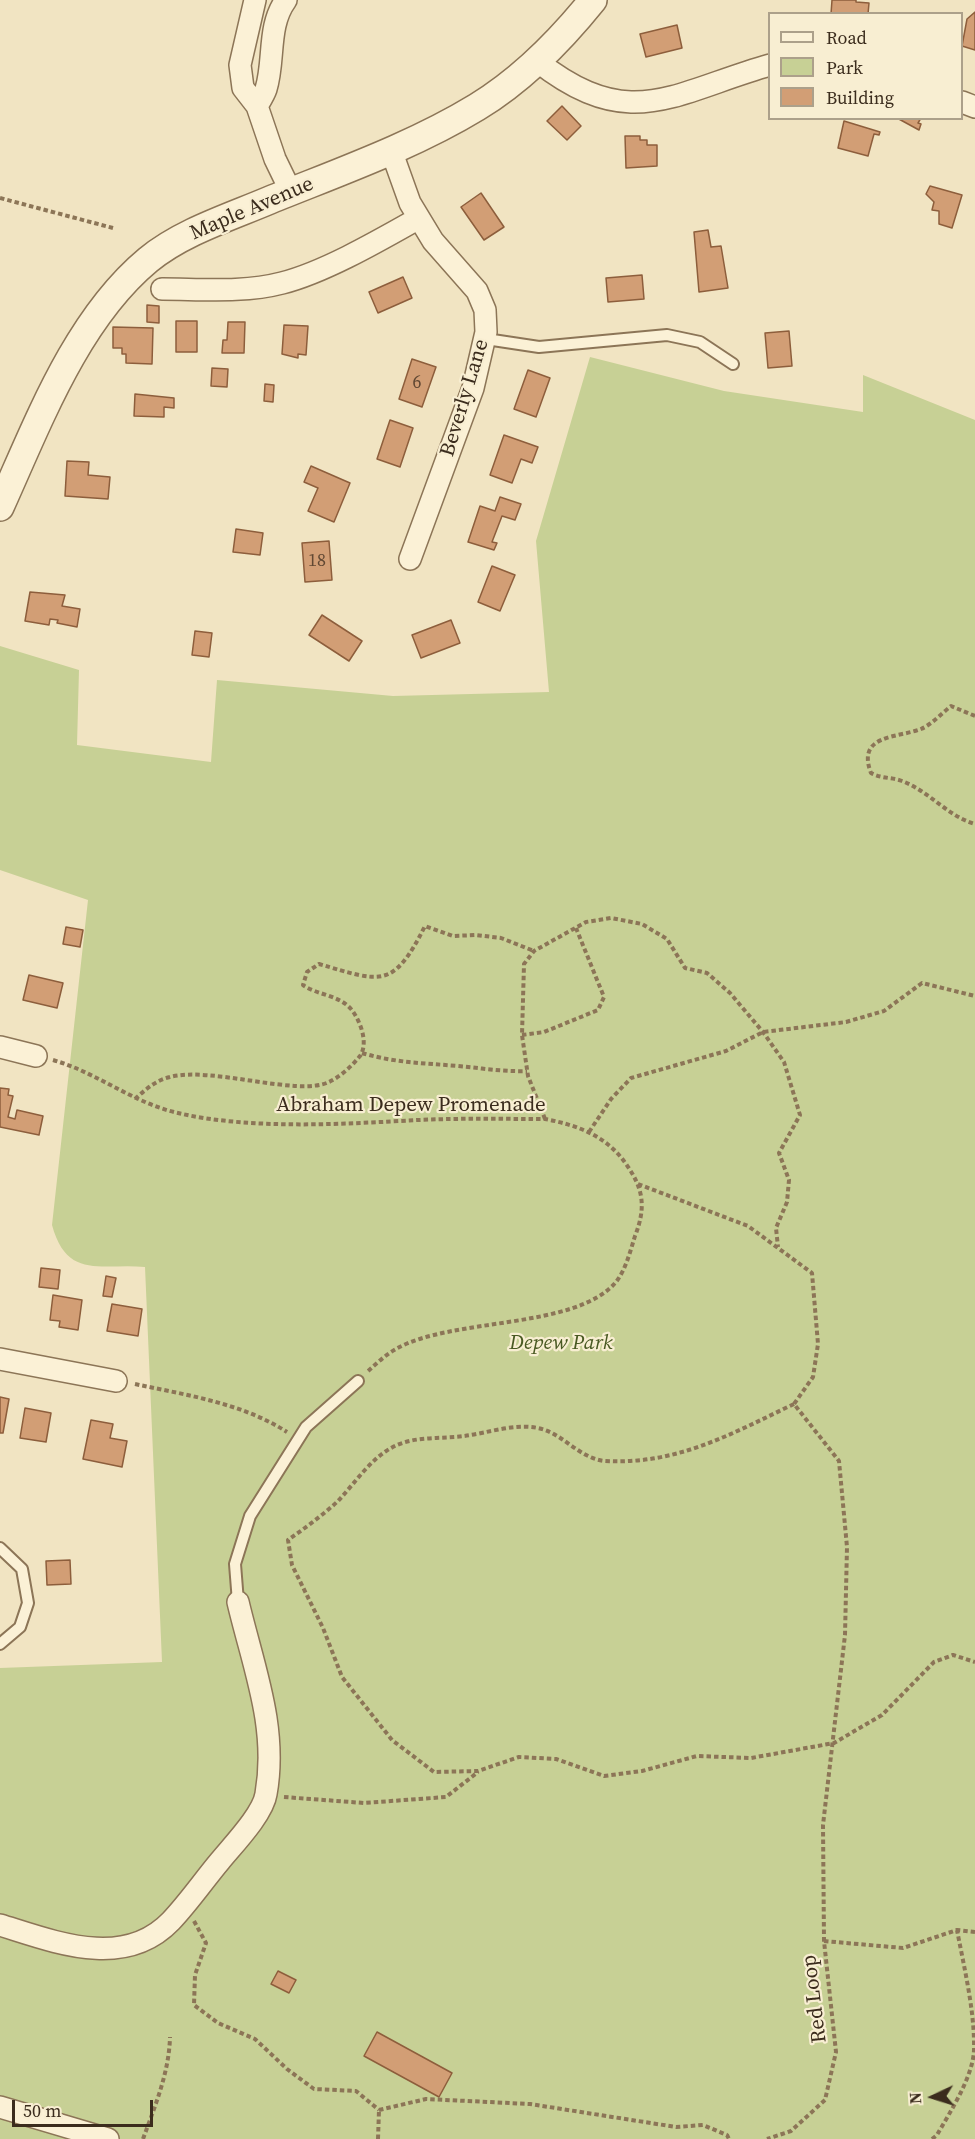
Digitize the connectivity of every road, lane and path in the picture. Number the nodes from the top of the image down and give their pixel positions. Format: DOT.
graph roads {
  1 [pos="255,0"];
  2 [pos="286,0"];
  3 [pos="593,0"];
  4 [pos="537,61"];
  5 [pos="768,66"];
  6 [pos="257,106"];
  7 [pos="391,150"];
  8 [pos="291,192"];
  9 [pos="0,198"];
  10 [pos="419,218"];
  11 [pos="113,228"];
  12 [pos="162,289"];
  13 [pos="486,339"];
  14 [pos="733,364"];
  15 [pos="0,507"];
  16 [pos="411,559"];
  17 [pos="975,716"];
  18 [pos="975,824"];
  19 [pos="576,928"];
  20 [pos="534,951"];
  21 [pos="975,996"];
  22 [pos="763,1032"];
  23 [pos="522,1035"];
  24 [pos="0,1047"];
  25 [pos="362,1053"];
  26 [pos="36,1056"];
  27 [pos="527,1071"];
  28 [pos="135,1099"];
  29 [pos="545,1119"];
  30 [pos="589,1132"];
  31 [pos="638,1184"];
  32 [pos="778,1248"];
  33 [pos="0,1359"];
  34 [pos="116,1381"];
  35 [pos="358,1381"];
  36 [pos="794,1404"];
  37 [pos="298,1439"];
  38 [pos="0,1548"];
  39 [pos="238,1602"];
  40 [pos="0,1644"];
  41 [pos="975,1662"];
  42 [pos="834,1743"];
  43 [pos="478,1771"];
  44 [pos="266,1796"];
  45 [pos="186,1902"];
  46 [pos="0,1925"];
  47 [pos="957,1930"];
  48 [pos="975,1932"];
  49 [pos="824,1941"];
  50 [pos="170,2037"];
  51 [pos="0,2107"];
  52 [pos="379,2110"];
  53 [pos="108,2139"];
  54 [pos="143,2139"];
  55 [pos="378,2139"];
  56 [pos="729,2139"];
  57 [pos="767,2139"];
  58 [pos="932,2139"];
  1 -- 6 [label="street"];
  2 -- 6 [label="street"];
  3 -- 4 [label="street, Maple Avenue"];
  4 -- 5 [label="street"];
  4 -- 7 [label="street, Maple Avenue"];
  6 -- 8 [label="street"];
  7 -- 8 [label="street, Maple Avenue"];
  7 -- 10 [label="street, Beverly Lane"];
  8 -- 15 [label="street, Maple Avenue"];
  9 -- 11 [label="path"];
  10 -- 12 [label="street"];
  10 -- 13 [label="street, Beverly Lane"];
  13 -- 14 [label="lane"];
  13 -- 16 [label="street, Beverly Lane"];
  17 -- 18 [label="path"];
  19 -- 20 [label="path"];
  19 -- 22 [label="path"];
  19 -- 23 [label="path"];
  20 -- 23 [label="path"];
  20 -- 25 [label="path"];
  21 -- 22 [label="path"];
  22 -- 30 [label="path"];
  22 -- 32 [label="path"];
  23 -- 27 [label="path"];
  24 -- 26 [label="street"];
  25 -- 27 [label="path"];
  25 -- 28 [label="path"];
  26 -- 28 [label="path, Abraham Depew Promenade"];
  27 -- 29 [label="path"];
  28 -- 29 [label="path, Abraham Depew Promenade"];
  29 -- 30 [label="path, Abraham Depew Promenade"];
  30 -- 31 [label="path, Abraham Depew Promenade"];
  31 -- 32 [label="path"];
  31 -- 35 [label="path, Abraham Depew Promenade"];
  32 -- 36 [label="path"];
  33 -- 34 [label="street"];
  34 -- 37 [label="path"];
  35 -- 37 [label="lane"];
  36 -- 42 [label="path"];
  36 -- 43 [label="path"];
  37 -- 39 [label="lane"];
  38 -- 40 [label="lane"];
  39 -- 44 [label="street"];
  41 -- 42 [label="path"];
  42 -- 43 [label="path"];
  42 -- 49 [label="path"];
  43 -- 44 [label="path"];
  44 -- 45 [label="street"];
  45 -- 46 [label="street"];
  45 -- 52 [label="path"];
  47 -- 48 [label="path, Red Loop"];
  47 -- 49 [label="path, Red Loop"];
  47 -- 58 [label="path"];
  49 -- 57 [label="path, Red Loop"];
  50 -- 54 [label="path"];
  51 -- 53 [label="street"];
  52 -- 55 [label="path"];
  52 -- 56 [label="path"];
}
